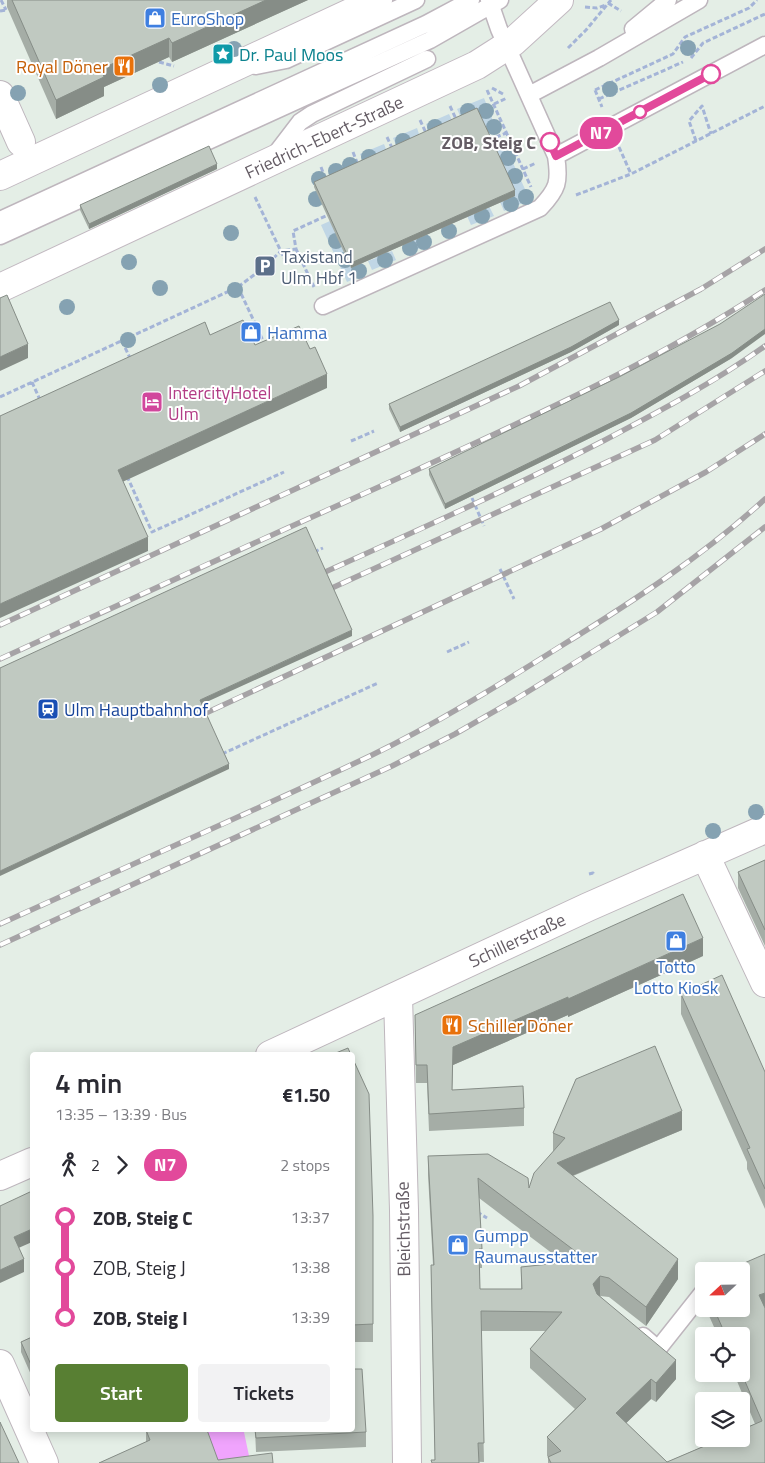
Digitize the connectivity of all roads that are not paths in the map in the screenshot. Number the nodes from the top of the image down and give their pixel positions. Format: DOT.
graph roads {
  1 [pos="378,0"];
  2 [pos="416,0"];
  3 [pos="471,0"];
  4 [pos="559,0"];
  5 [pos="668,0"];
  6 [pos="699,0"];
  7 [pos="493,2"];
  8 [pos="765,45"];
  9 [pos="507,47"];
  10 [pos="599,58"];
  11 [pos="428,59"];
  12 [pos="226,69"];
  13 [pos="0,95"];
  14 [pos="529,95"];
  15 [pos="26,152"];
  16 [pos="556,156"];
  17 [pos="269,162"];
  18 [pos="0,176"];
  19 [pos="0,220"];
  20 [pos="0,236"];
  21 [pos="0,288"];
  22 [pos="323,306"];
  23 [pos="765,829"];
  24 [pos="705,855"];
  25 [pos="765,983"];
  26 [pos="398,996"];
  27 [pos="277,1052"];
  28 [pos="30,1163"];
  29 [pos="0,1176"];
  30 [pos="695,1302"];
  31 [pos="631,1327"];
  32 [pos="0,1364"];
  33 [pos="30,1432"];
  34 [pos="30,1432"];
  35 [pos="44,1463"];
  36 [pos="407,1463"];
  1 -- 12 [label="street"];
  2 -- 12 [label="lane"];
  3 -- 19 [label="lane"];
  4 -- 9 [label="street, Friedrich-Ebert-Straße"];
  5 -- 10 [label="lane"];
  6 -- 10 [label="lane"];
  7 -- 9 [label="lane"];
  7 -- 20 [label="lane"];
  8 -- 16 [label="lane"];
  9 -- 14 [label="lane"];
  9 -- 17 [label="street, Friedrich-Ebert-Straße"];
  10 -- 14 [label="lane"];
  11 -- 17 [label="lane"];
  12 -- 15 [label="street"];
  13 -- 15 [label="street"];
  14 -- 16 [label="lane"];
  15 -- 18 [label="street"];
  16 -- 22 [label="lane"];
  17 -- 21 [label="street, Friedrich-Ebert-Straße"];
  23 -- 24 [label="street, Schillerstraße"];
  24 -- 25 [label="street"];
  24 -- 26 [label="street, Schillerstraße"];
  26 -- 27 [label="street, Schillerstraße"];
  26 -- 36 [label="street, Bleichstraße"];
  28 -- 29 [label="street"];
  30 -- 31 [label="lane"];
  32 -- 33 [label="street"];
  34 -- 35 [label="street"];
}
